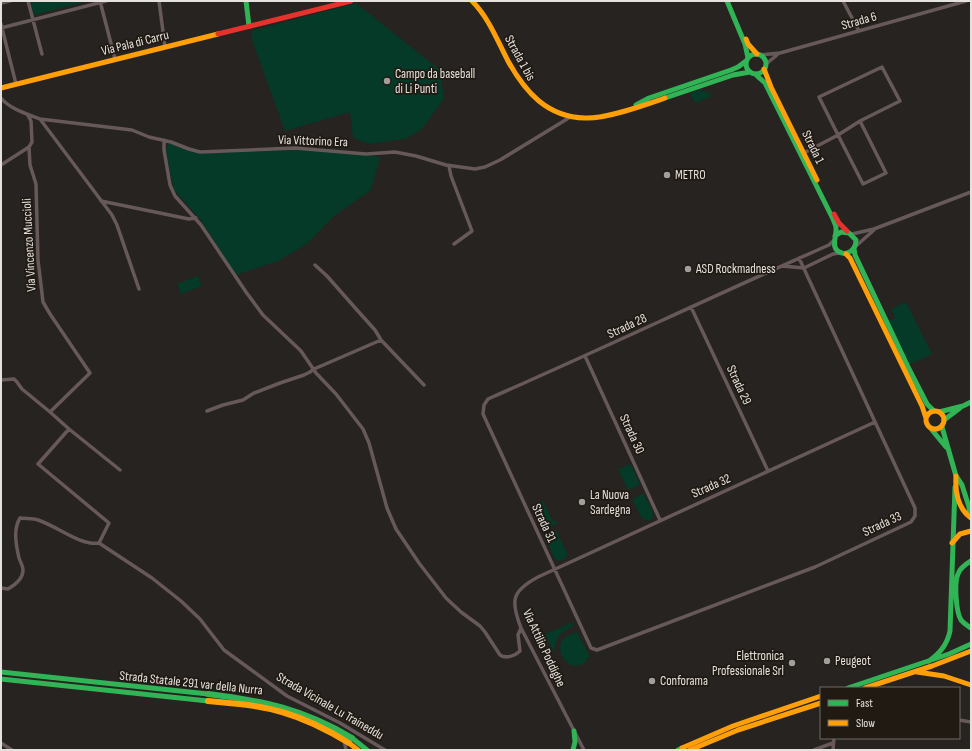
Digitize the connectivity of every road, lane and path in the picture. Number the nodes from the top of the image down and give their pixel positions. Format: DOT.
graph roads {
  1 [pos="10,1"];
  2 [pos="28,1"];
  3 [pos="106,1"];
  4 [pos="159,1"];
  5 [pos="246,1"];
  6 [pos="351,1"];
  7 [pos="472,1"];
  8 [pos="727,1"];
  9 [pos="730,1"];
  10 [pos="843,1"];
  11 [pos="966,1"];
  12 [pos="100,2"];
  13 [pos="1,3"];
  14 [pos="33,20"];
  15 [pos="1,26"];
  16 [pos="249,26"];
  17 [pos="859,31"];
  18 [pos="165,47"];
  19 [pos="780,53"];
  20 [pos="42,54"];
  21 [pos="758,54"];
  22 [pos="115,60"];
  23 [pos="747,60"];
  24 [pos="765,66"];
  25 [pos="752,73"];
  26 [pos="16,84"];
  27 [pos="1,88"];
  28 [pos="1,98"];
  29 [pos="631,108"];
  30 [pos="27,114"];
  31 [pos="572,116"];
  32 [pos="40,119"];
  33 [pos="860,121"];
  34 [pos="838,135"];
  35 [pos="164,140"];
  36 [pos="29,147"];
  37 [pos="802,154"];
  38 [pos="1,165"];
  39 [pos="449,166"];
  40 [pos="971,192"];
  41 [pos="101,201"];
  42 [pos="196,218"];
  43 [pos="874,229"];
  44 [pos="850,233"];
  45 [pos="835,238"];
  46 [pos="454,244"];
  47 [pos="855,248"];
  48 [pos="843,253"];
  49 [pos="799,258"];
  50 [pos="315,265"];
  51 [pos="780,266"];
  52 [pos="804,268"];
  53 [pos="139,289"];
  54 [pos="692,307"];
  55 [pos="381,340"];
  56 [pos="585,356"];
  57 [pos="314,369"];
  58 [pos="1,380"];
  59 [pos="424,385"];
  60 [pos="971,402"];
  61 [pos="484,405"];
  62 [pos="963,406"];
  63 [pos="207,411"];
  64 [pos="50,412"];
  65 [pos="937,412"];
  66 [pos="926,418"];
  67 [pos="944,420"];
  68 [pos="875,422"];
  69 [pos="942,427"];
  70 [pos="69,429"];
  71 [pos="932,430"];
  72 [pos="948,449"];
  73 [pos="120,470"];
  74 [pos="768,471"];
  75 [pos="956,476"];
  76 [pos="955,487"];
  77 [pos="971,518"];
  78 [pos="660,520"];
  79 [pos="971,530"];
  80 [pos="99,543"];
  81 [pos="952,543"];
  82 [pos="970,561"];
  83 [pos="554,569"];
  84 [pos="1,588"];
  85 [pos="521,628"];
  86 [pos="971,628"];
  87 [pos="971,644"];
  88 [pos="591,648"];
  89 [pos="971,650"];
  90 [pos="929,661"];
  91 [pos="915,671"];
  92 [pos="1,672"];
  93 [pos="1,678"];
  94 [pos="971,685"];
  95 [pos="851,687"];
  96 [pos="868,687"];
  97 [pos="820,696"];
  98 [pos="208,698"];
  99 [pos="820,703"];
  100 [pos="960,720"];
  101 [pos="971,722"];
  102 [pos="340,723"];
  103 [pos="574,731"];
  104 [pos="834,739"];
  105 [pos="350,740"];
  106 [pos="1,743"];
  107 [pos="834,743"];
  108 [pos="680,749"];
  109 [pos="12,750"];
  110 [pos="346,750"];
  111 [pos="358,750"];
  112 [pos="367,750"];
  113 [pos="386,750"];
  114 [pos="573,750"];
  115 [pos="584,750"];
  116 [pos="690,750"];
  117 [pos="814,750"];
  118 [pos="833,750"];
  1 -- 13 [label="street"];
  2 -- 14 [label="street"];
  3 -- 12 [label="street"];
  4 -- 18 [label="street"];
  5 -- 16 [label="main road"];
  6 -- 16 [label="main road"];
  7 -- 31 [label="main road, Strada 1 bis"];
  8 -- 23 [label="main road"];
  9 -- 21 [label="main road"];
  10 -- 17 [label="street"];
  11 -- 17 [label="street, Strada 6"];
  12 -- 14 [label="street"];
  12 -- 22 [label="street"];
  14 -- 15 [label="street"];
  14 -- 20 [label="street"];
  15 -- 26 [label="street"];
  16 -- 18 [label="main road, Via Pala di Carru"];
  17 -- 19 [label="street, Strada 6"];
  18 -- 22 [label="main road, Via Pala di Carru"];
  19 -- 21 [label="street, Strada 6"];
  19 -- 24 [label="street, Strada 6"];
  21 -- 23 [label="main road"];
  21 -- 24 [label="main road"];
  22 -- 26 [label="main road, Via Pala di Carru"];
  23 -- 25 [label="main road"];
  23 -- 29 [label="main road, Strada 1 bis"];
  24 -- 25 [label="main road"];
  24 -- 37 [label="main road, Strada 1"];
  25 -- 29 [label="main road, Strada 1 bis"];
  25 -- 37 [label="main road, Strada 1"];
  26 -- 27 [label="main road, Via Pala di Carru"];
  28 -- 30 [label="street, Via Vittorino Era"];
  29 -- 31 [label="main road, Strada 1 bis"];
  30 -- 32 [label="street, Via Vittorino Era"];
  30 -- 36 [label="street"];
  31 -- 39 [label="street, Via Vittorino Era"];
  32 -- 35 [label="street, Via Vittorino Era"];
  32 -- 41 [label="street"];
  33 -- 34 [label="street"];
  33 -- 34 [label="street"];
  33 -- 34 [label="street"];
  34 -- 37 [label="street"];
  35 -- 39 [label="street, Via Vittorino Era"];
  35 -- 42 [label="street"];
  36 -- 38 [label="street"];
  36 -- 64 [label="street, Via Vincenzo Muccioli"];
  37 -- 44 [label="main road, Strada 1"];
  37 -- 45 [label="main road, Strada 1"];
  39 -- 46 [label="street"];
  40 -- 43 [label="street"];
  41 -- 42 [label="street"];
  41 -- 53 [label="street"];
  42 -- 57 [label="street"];
  43 -- 44 [label="street"];
  43 -- 47 [label="street"];
  44 -- 45 [label="main road"];
  44 -- 47 [label="main road"];
  45 -- 48 [label="main road"];
  45 -- 49 [label="street, Strada 28"];
  47 -- 48 [label="main road"];
  47 -- 65 [label="main road"];
  48 -- 52 [label="street"];
  48 -- 66 [label="main road"];
  49 -- 51 [label="street, Strada 28"];
  49 -- 52 [label="street, Strada 33"];
  50 -- 55 [label="street"];
  51 -- 52 [label="street, Strada 28"];
  51 -- 54 [label="street, Strada 28"];
  52 -- 68 [label="street, Strada 33"];
  54 -- 56 [label="street, Strada 28"];
  54 -- 74 [label="street, Strada 29"];
  55 -- 57 [label="street"];
  55 -- 59 [label="street"];
  56 -- 61 [label="street, Strada 28"];
  56 -- 78 [label="street, Strada 30"];
  57 -- 63 [label="street"];
  57 -- 85 [label="street"];
  58 -- 64 [label="street"];
  60 -- 62 [label="main road"];
  61 -- 83 [label="street, Strada 31"];
  62 -- 65 [label="main road"];
  62 -- 67 [label="main road"];
  64 -- 70 [label="street"];
  65 -- 66 [label="main road"];
  65 -- 67 [label="main road"];
  66 -- 71 [label="main road"];
  67 -- 69 [label="main road"];
  68 -- 74 [label="street, Strada 32"];
  68 -- 88 [label="street, Strada 33"];
  69 -- 71 [label="main road"];
  69 -- 72 [label="main road"];
  70 -- 73 [label="street"];
  70 -- 80 [label="street"];
  71 -- 72 [label="main road"];
  72 -- 75 [label="main road"];
  74 -- 78 [label="street, Strada 32"];
  75 -- 76 [label="main road"];
  75 -- 77 [label="main road"];
  76 -- 77 [label="main road"];
  76 -- 81 [label="main road"];
  78 -- 83 [label="street, Strada 32"];
  79 -- 81 [label="main road"];
  80 -- 84 [label="street"];
  80 -- 102 [label="street, Strada Vicinale Lu Traineddu"];
  81 -- 90 [label="main road"];
  82 -- 86 [label="main road"];
  83 -- 85 [label="street, Via Attilio Poddighe"];
  83 -- 88 [label="street, Strada 31"];
  85 -- 103 [label="street, Via Attilio Poddighe"];
  87 -- 90 [label="main road"];
  89 -- 91 [label="main road"];
  90 -- 95 [label="main road"];
  91 -- 94 [label="main road"];
  91 -- 96 [label="main road"];
  92 -- 98 [label="main road, Strada Statale 291 var della Nurra"];
  93 -- 98 [label="main road, Strada Statale 291 var della Nurra"];
  97 -- 108 [label="main road"];
  98 -- 105 [label="main road, Strada Statale 291 var della Nurra, bridge"];
  99 -- 116 [label="main road"];
  100 -- 101 [label="street"];
  102 -- 110 [label="street"];
  102 -- 113 [label="street, Strada Vicinale Lu Traineddu"];
  103 -- 114 [label="main road"];
  103 -- 115 [label="street, Via Attilio Poddighe"];
  104 -- 107 [label="street"];
  105 -- 111 [label="main road, Strada Statale 291 var della Nurra"];
  105 -- 112 [label="main road, Strada Statale 291 var della Nurra"];
  106 -- 109 [label="street"];
  107 -- 117 [label="street"];
  107 -- 118 [label="street"];
}
